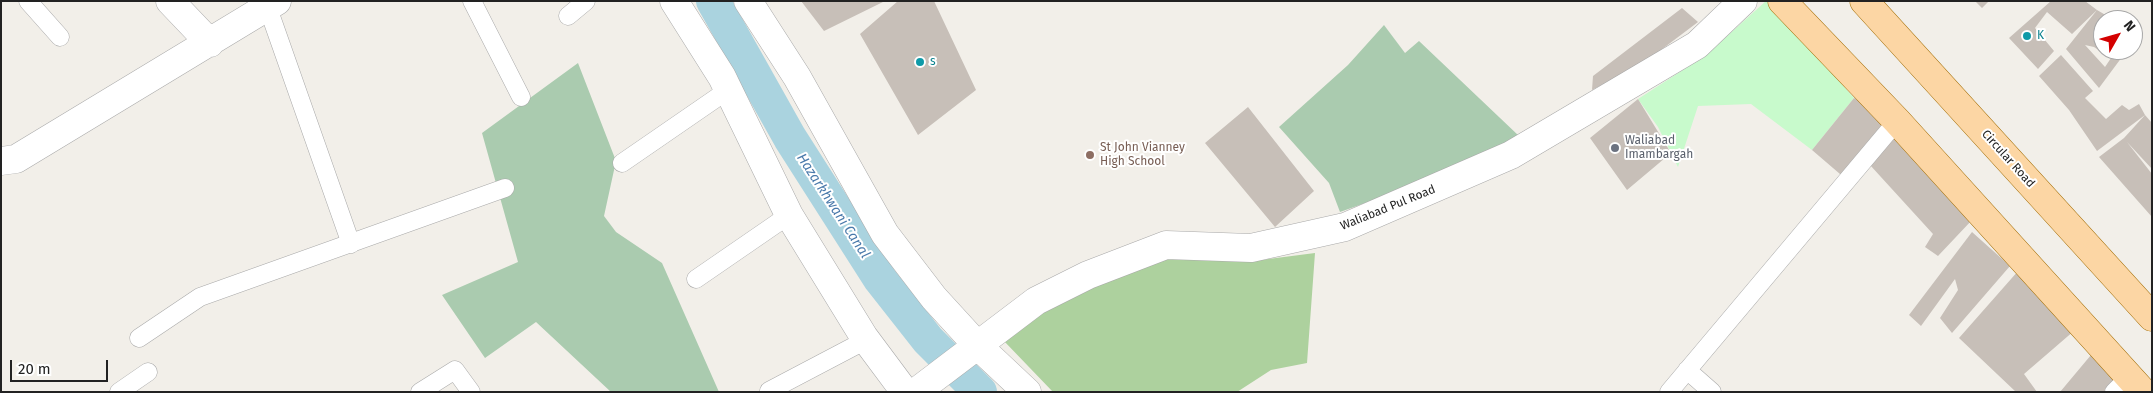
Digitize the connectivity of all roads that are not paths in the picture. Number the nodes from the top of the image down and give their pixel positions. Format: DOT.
graph roads {
  1 [pos="28,1"];
  2 [pos="170,1"];
  3 [pos="472,1"];
  4 [pos="586,1"];
  5 [pos="674,1"];
  6 [pos="748,1"];
  7 [pos="1743,1"];
  8 [pos="1782,1"];
  9 [pos="1864,1"];
  10 [pos="273,4"];
  11 [pos="568,16"];
  12 [pos="60,37"];
  13 [pos="210,43"];
  14 [pos="728,90"];
  15 [pos="520,97"];
  16 [pos="1897,121"];
  17 [pos="1,161"];
  18 [pos="622,163"];
  19 [pos="505,188"];
  20 [pos="789,214"];
  21 [pos="351,244"];
  22 [pos="696,279"];
  23 [pos="2152,317"];
  24 [pos="139,338"];
  25 [pos="866,340"];
  26 [pos="977,345"];
  27 [pos="1687,370"];
  28 [pos="148,372"];
  29 [pos="2129,387"];
  30 [pos="769,391"];
  31 [pos="119,392"];
  32 [pos="420,392"];
  33 [pos="471,392"];
  34 [pos="905,392"];
  35 [pos="916,392"];
  36 [pos="1027,392"];
  37 [pos="1668,392"];
  38 [pos="1712,392"];
  1 -- 12 [label="lane"];
  2 -- 13 [label="street"];
  3 -- 15 [label="lane"];
  4 -- 11 [label="lane"];
  5 -- 14 [label="street"];
  6 -- 26 [label="street"];
  7 -- 26 [label="street, Waliabad Pul Road"];
  8 -- 16 [label="main road"];
  9 -- 23 [label="main road, Circular Road"];
  10 -- 13 [label="street"];
  10 -- 21 [label="lane"];
  13 -- 17 [label="street"];
  14 -- 18 [label="lane"];
  14 -- 20 [label="street"];
  16 -- 27 [label="lane"];
  16 -- 29 [label="main road"];
  19 -- 21 [label="lane"];
  20 -- 22 [label="lane"];
  20 -- 25 [label="street"];
  21 -- 24 [label="lane"];
  25 -- 30 [label="lane"];
  25 -- 34 [label="street"];
  26 -- 35 [label="street, Waliabad Pul Road"];
  26 -- 36 [label="street"];
  27 -- 37 [label="lane"];
  27 -- 38 [label="lane"];
  28 -- 31 [label="lane"];
  32 -- 33 [label="lane"];
}
